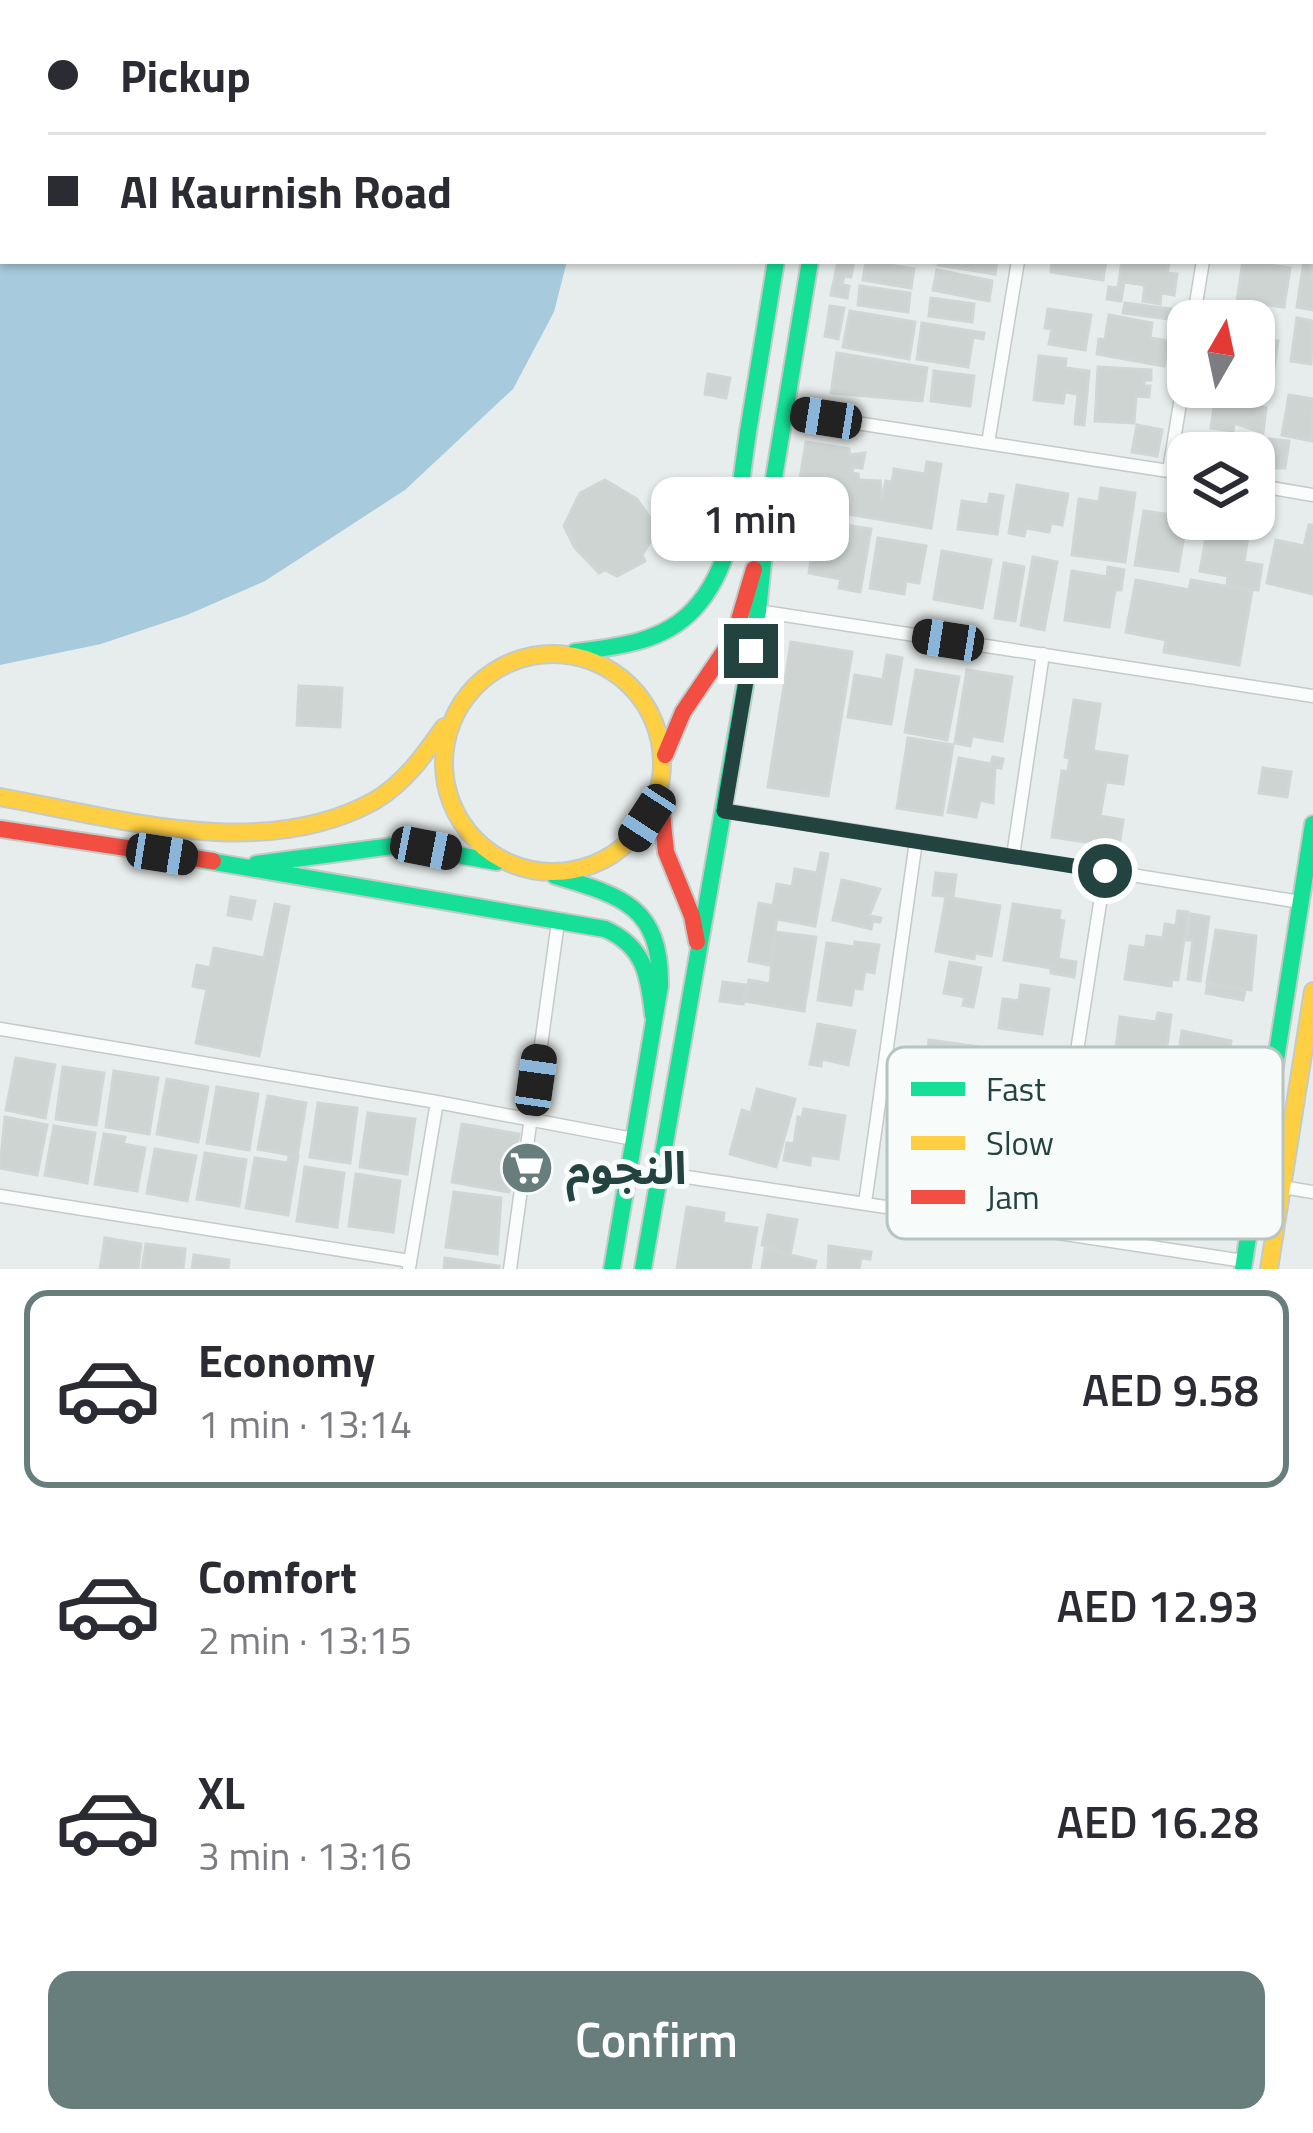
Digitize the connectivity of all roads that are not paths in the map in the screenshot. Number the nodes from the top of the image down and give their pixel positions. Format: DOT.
graph roads {
  1 [pos="776,264"];
  2 [pos="810,264"];
  3 [pos="1018,264"];
  4 [pos="1202,264"];
  5 [pos="1196,300"];
  6 [pos="785,412"];
  7 [pos="988,443"];
  8 [pos="1167,471"];
  9 [pos="1275,489"];
  10 [pos="1313,495"];
  11 [pos="768,514"];
  12 [pos="758,611"];
  13 [pos="560,654"];
  14 [pos="1042,654"];
  15 [pos="1313,696"];
  16 [pos="455,712"];
  17 [pos="663,761"];
  18 [pos="660,788"];
  19 [pos="0,797"];
  20 [pos="724,811"];
  21 [pos="1313,824"];
  22 [pos="0,830"];
  23 [pos="916,841"];
  24 [pos="1013,856"];
  25 [pos="203,860"];
  26 [pos="508,864"];
  27 [pos="1105,871"];
  28 [pos="546,873"];
  29 [pos="1301,902"];
  30 [pos="558,922"];
  31 [pos="698,961"];
  32 [pos="1313,991"];
  33 [pos="653,1015"];
  34 [pos="0,1029"];
  35 [pos="1078,1047"];
  36 [pos="1278,1047"];
  37 [pos="436,1102"];
  38 [pos="531,1119"];
  39 [pos="633,1138"];
  40 [pos="661,1173"];
  41 [pos="1283,1181"];
  42 [pos="1283,1187"];
  43 [pos="1313,1192"];
  44 [pos="0,1196"];
  45 [pos="865,1203"];
  46 [pos="887,1206"];
  47 [pos="1095,1239"];
  48 [pos="1274,1239"];
  49 [pos="410,1265"];
  50 [pos="1244,1265"];
  51 [pos="510,1269"];
  52 [pos="612,1269"];
  53 [pos="644,1269"];
  54 [pos="1269,1269"];
  1 -- 13 [label="street"];
  2 -- 6 [label="street"];
  3 -- 7 [label="street"];
  4 -- 5 [label="street"];
  6 -- 7 [label="street"];
  6 -- 11 [label="street"];
  7 -- 8 [label="street"];
  9 -- 10 [label="street"];
  11 -- 12 [label="street"];
  11 -- 17 [label="street"];
  12 -- 14 [label="street"];
  12 -- 20 [label="street"];
  13 -- 16 [label="street"];
  13 -- 17 [label="street"];
  14 -- 15 [label="street"];
  14 -- 24 [label="street"];
  16 -- 19 [label="street"];
  16 -- 26 [label="street"];
  17 -- 18 [label="street"];
  18 -- 28 [label="street"];
  18 -- 31 [label="street"];
  20 -- 23 [label="street"];
  20 -- 31 [label="street"];
  21 -- 29 [label="street"];
  22 -- 25 [label="street"];
  23 -- 24 [label="street"];
  23 -- 45 [label="street"];
  24 -- 27 [label="street"];
  25 -- 26 [label="street"];
  25 -- 30 [label="street"];
  26 -- 28 [label="street"];
  27 -- 29 [label="street"];
  27 -- 35 [label="street"];
  28 -- 33 [label="street"];
  29 -- 36 [label="street"];
  30 -- 33 [label="street"];
  30 -- 38 [label="street"];
  31 -- 40 [label="street"];
  32 -- 41 [label="street"];
  33 -- 39 [label="street"];
  34 -- 37 [label="street"];
  37 -- 38 [label="street"];
  37 -- 49 [label="street"];
  38 -- 39 [label="street"];
  38 -- 51 [label="street"];
  39 -- 52 [label="street"];
  40 -- 45 [label="street"];
  40 -- 53 [label="street"];
  42 -- 43 [label="street"];
  44 -- 49 [label="street"];
  45 -- 46 [label="street"];
  47 -- 50 [label="street"];
  48 -- 54 [label="street"];
}
